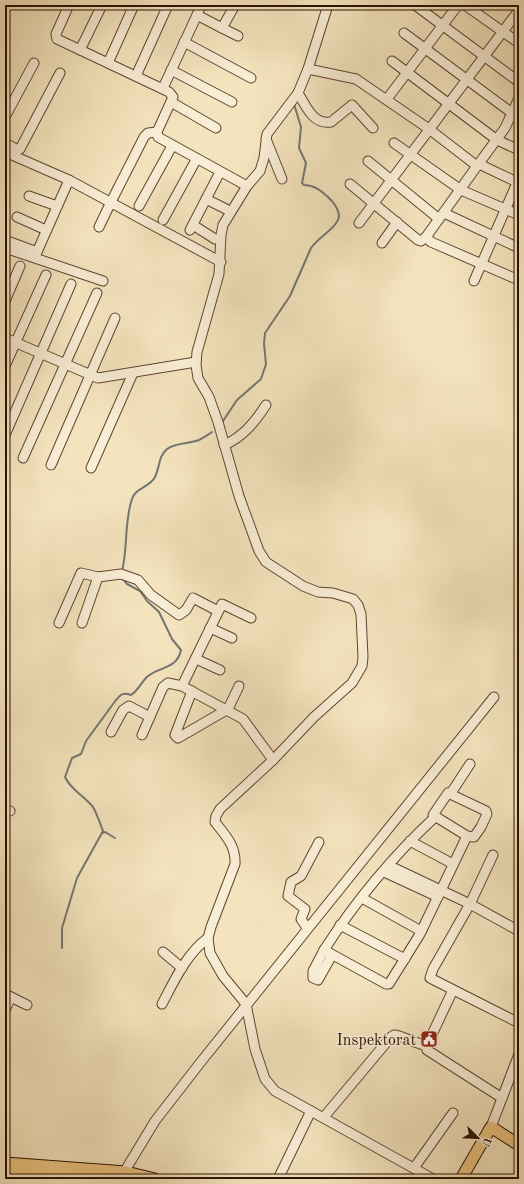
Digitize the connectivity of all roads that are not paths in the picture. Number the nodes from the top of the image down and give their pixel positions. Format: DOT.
graph roads {
  1 [pos="69,5"];
  2 [pos="102,5"];
  3 [pos="134,5"];
  4 [pos="168,5"];
  5 [pos="201,5"];
  6 [pos="235,5"];
  7 [pos="328,5"];
  8 [pos="415,5"];
  9 [pos="458,5"];
  10 [pos="466,5"];
  11 [pos="515,5"];
  12 [pos="519,9"];
  13 [pos="196,15"];
  14 [pos="443,25"];
  15 [pos="222,28"];
  16 [pos="503,32"];
  17 [pos="404,33"];
  18 [pos="238,36"];
  19 [pos="184,42"];
  20 [pos="519,43"];
  21 [pos="425,49"];
  22 [pos="80,50"];
  23 [pos="484,55"];
  24 [pos="392,61"];
  25 [pos="34,63"];
  26 [pos="108,63"];
  27 [pos="308,69"];
  28 [pos="171,70"];
  29 [pos="407,72"];
  30 [pos="60,73"];
  31 [pos="136,76"];
  32 [pos="251,78"];
  33 [pos="467,80"];
  34 [pos="519,82"];
  35 [pos="163,88"];
  36 [pos="298,93"];
  37 [pos="519,98"];
  38 [pos="387,99"];
  39 [pos="171,102"];
  40 [pos="232,102"];
  41 [pos="449,104"];
  42 [pos="5,117"];
  43 [pos="514,117"];
  44 [pos="216,128"];
  45 [pos="373,128"];
  46 [pos="429,129"];
  47 [pos="157,132"];
  48 [pos="266,138"];
  49 [pos="497,140"];
  50 [pos="5,143"];
  51 [pos="394,143"];
  52 [pos="172,146"];
  53 [pos="519,150"];
  54 [pos="5,152"];
  55 [pos="410,154"];
  56 [pos="196,160"];
  57 [pos="368,161"];
  58 [pos="478,165"];
  59 [pos="220,172"];
  60 [pos="282,179"];
  61 [pos="392,179"];
  62 [pos="68,180"];
  63 [pos="518,183"];
  64 [pos="350,184"];
  65 [pos="247,186"];
  66 [pos="461,190"];
  67 [pos="29,196"];
  68 [pos="206,199"];
  69 [pos="112,200"];
  70 [pos="374,202"];
  71 [pos="57,206"];
  72 [pos="139,206"];
  73 [pos="226,209"];
  74 [pos="505,209"];
  75 [pos="519,215"];
  76 [pos="441,216"];
  77 [pos="17,217"];
  78 [pos="163,220"];
  79 [pos="397,222"];
  80 [pos="359,223"];
  81 [pos="100,227"];
  82 [pos="46,230"];
  83 [pos="426,237"];
  84 [pos="493,237"];
  85 [pos="215,239"];
  86 [pos="382,243"];
  87 [pos="7,245"];
  88 [pos="519,248"];
  89 [pos="35,255"];
  90 [pos="221,262"];
  91 [pos="481,264"];
  92 [pos="20,266"];
  93 [pos="46,275"];
  94 [pos="514,278"];
  95 [pos="102,281"];
  96 [pos="474,281"];
  97 [pos="71,284"];
  98 [pos="97,293"];
  99 [pos="5,301"];
  100 [pos="115,318"];
  101 [pos="5,338"];
  102 [pos="16,342"];
  103 [pos="41,353"];
  104 [pos="196,362"];
  105 [pos="66,365"];
  106 [pos="5,366"];
  107 [pos="133,373"];
  108 [pos="91,376"];
  109 [pos="266,405"];
  110 [pos="5,435"];
  111 [pos="224,444"];
  112 [pos="23,458"];
  113 [pos="51,465"];
  114 [pos="91,468"];
  115 [pos="98,577"];
  116 [pos="218,611"];
  117 [pos="251,618"];
  118 [pos="59,623"];
  119 [pos="82,623"];
  120 [pos="210,628"];
  121 [pos="232,638"];
  122 [pos="196,659"];
  123 [pos="220,670"];
  124 [pos="182,686"];
  125 [pos="239,686"];
  126 [pos="192,690"];
  127 [pos="494,697"];
  128 [pos="228,710"];
  129 [pos="150,717"];
  130 [pos="111,732"];
  131 [pos="142,735"];
  132 [pos="273,760"];
  133 [pos="470,764"];
  134 [pos="451,793"];
  135 [pos="435,817"];
  136 [pos="467,836"];
  137 [pos="410,841"];
  138 [pos="319,842"];
  139 [pos="493,855"];
  140 [pos="453,864"];
  141 [pos="387,869"];
  142 [pos="439,894"];
  143 [pos="362,898"];
  144 [pos="470,904"];
  145 [pos="340,925"];
  146 [pos="307,928"];
  147 [pos="421,931"];
  148 [pos="519,931"];
  149 [pos="208,938"];
  150 [pos="324,950"];
  151 [pos="163,952"];
  152 [pos="332,955"];
  153 [pos="405,959"];
  154 [pos="182,968"];
  155 [pos="453,990"];
  156 [pos="8,995"];
  157 [pos="162,1004"];
  158 [pos="246,1004"];
  159 [pos="27,1005"];
  160 [pos="5,1010"];
  161 [pos="519,1023"];
  162 [pos="426,1046"];
  163 [pos="519,1054"];
  164 [pos="502,1098"];
  165 [pos="311,1111"];
  166 [pos="453,1113"];
  167 [pos="324,1117"];
  168 [pos="491,1127"];
  169 [pos="519,1145"];
  170 [pos="5,1163"];
  171 [pos="414,1168"];
  172 [pos="5,1171"];
  173 [pos="43,1176"];
  174 [pos="122,1176"];
  175 [pos="105,1179"];
  176 [pos="155,1179"];
  177 [pos="278,1179"];
  178 [pos="433,1179"];
  179 [pos="461,1179"];
  1 -- 22 [label="street"];
  2 -- 22 [label="street"];
  3 -- 26 [label="street"];
  4 -- 31 [label="street"];
  5 -- 13 [label="street"];
  6 -- 15 [label="street"];
  7 -- 27 [label="street"];
  8 -- 14 [label="street"];
  9 -- 14 [label="street"];
  10 -- 16 [label="street"];
  11 -- 12 [label="street"];
  12 -- 16 [label="street"];
  13 -- 15 [label="street"];
  13 -- 19 [label="street"];
  14 -- 21 [label="street"];
  14 -- 23 [label="street"];
  15 -- 18 [label="street"];
  16 -- 20 [label="street"];
  16 -- 23 [label="street"];
  17 -- 21 [label="street"];
  19 -- 28 [label="street"];
  19 -- 32 [label="street"];
  21 -- 29 [label="street"];
  21 -- 33 [label="street"];
  22 -- 26 [label="street"];
  23 -- 33 [label="street"];
  23 -- 34 [label="street"];
  24 -- 29 [label="street"];
  25 -- 42 [label="street"];
  26 -- 31 [label="street"];
  27 -- 36 [label="street"];
  27 -- 38 [label="street"];
  28 -- 35 [label="street"];
  28 -- 40 [label="street"];
  29 -- 38 [label="street"];
  29 -- 41 [label="street"];
  30 -- 50 [label="street"];
  31 -- 35 [label="street"];
  33 -- 41 [label="street"];
  33 -- 43 [label="street"];
  35 -- 39 [label="street"];
  36 -- 45 [label="street"];
  36 -- 48 [label="street"];
  37 -- 43 [label="street"];
  38 -- 46 [label="street"];
  39 -- 44 [label="street"];
  39 -- 47 [label="street"];
  41 -- 46 [label="street"];
  41 -- 49 [label="street"];
  43 -- 49 [label="street"];
  46 -- 55 [label="street"];
  46 -- 58 [label="street"];
  47 -- 52 [label="street"];
  47 -- 69 [label="street"];
  48 -- 60 [label="street"];
  48 -- 65 [label="street"];
  49 -- 53 [label="street"];
  49 -- 58 [label="street"];
  51 -- 55 [label="street"];
  52 -- 56 [label="street"];
  52 -- 72 [label="street"];
  54 -- 62 [label="street"];
  55 -- 61 [label="street"];
  55 -- 66 [label="street"];
  56 -- 59 [label="street"];
  56 -- 78 [label="street"];
  57 -- 61 [label="street"];
  58 -- 63 [label="street"];
  58 -- 66 [label="street"];
  59 -- 65 [label="street"];
  59 -- 68 [label="street"];
  61 -- 70 [label="street"];
  61 -- 76 [label="street"];
  62 -- 69 [label="street"];
  62 -- 71 [label="street"];
  63 -- 74 [label="street"];
  64 -- 70 [label="street"];
  65 -- 90 [label="street"];
  66 -- 74 [label="street"];
  66 -- 76 [label="street"];
  67 -- 71 [label="street"];
  68 -- 73 [label="street"];
  68 -- 85 [label="street"];
  69 -- 81 [label="street"];
  69 -- 90 [label="street"];
  70 -- 79 [label="street"];
  70 -- 80 [label="street"];
  71 -- 82 [label="street"];
  74 -- 75 [label="street"];
  74 -- 84 [label="street"];
  76 -- 83 [label="street"];
  76 -- 84 [label="street"];
  77 -- 82 [label="street"];
  79 -- 83 [label="street"];
  79 -- 86 [label="street"];
  82 -- 89 [label="street"];
  83 -- 91 [label="street"];
  84 -- 88 [label="street"];
  84 -- 91 [label="street"];
  87 -- 89 [label="street"];
  89 -- 95 [label="street"];
  90 -- 104 [label="street"];
  91 -- 94 [label="street"];
  91 -- 96 [label="street"];
  92 -- 99 [label="street"];
  93 -- 102 [label="street"];
  97 -- 103 [label="street"];
  98 -- 105 [label="street"];
  100 -- 108 [label="street"];
  101 -- 102 [label="street"];
  102 -- 103 [label="street"];
  102 -- 106 [label="street"];
  103 -- 105 [label="street"];
  103 -- 110 [label="street"];
  104 -- 107 [label="street"];
  104 -- 111 [label="street"];
  105 -- 108 [label="street"];
  105 -- 112 [label="street"];
  107 -- 108 [label="street"];
  107 -- 114 [label="street"];
  108 -- 113 [label="street"];
  109 -- 111 [label="street"];
  111 -- 132 [label="street"];
  115 -- 116 [label="street"];
  115 -- 118 [label="street"];
  115 -- 119 [label="street"];
  116 -- 117 [label="street"];
  116 -- 120 [label="street"];
  120 -- 121 [label="street"];
  120 -- 122 [label="street"];
  122 -- 123 [label="street"];
  122 -- 124 [label="street"];
  124 -- 126 [label="street"];
  124 -- 129 [label="street"];
  125 -- 128 [label="street"];
  126 -- 128 [label="street"];
  126 -- 128 [label="street"];
  127 -- 146 [label="street"];
  128 -- 132 [label="street"];
  129 -- 130 [label="street"];
  129 -- 131 [label="street"];
  132 -- 149 [label="street"];
  133 -- 134 [label="street"];
  134 -- 135 [label="street"];
  134 -- 136 [label="street"];
  135 -- 136 [label="street"];
  135 -- 137 [label="street"];
  136 -- 140 [label="street"];
  137 -- 140 [label="street"];
  137 -- 141 [label="street"];
  138 -- 146 [label="street"];
  139 -- 144 [label="street"];
  140 -- 142 [label="street"];
  141 -- 142 [label="street"];
  141 -- 143 [label="street"];
  142 -- 144 [label="street"];
  142 -- 147 [label="street"];
  143 -- 145 [label="street"];
  143 -- 147 [label="street"];
  144 -- 148 [label="street"];
  144 -- 155 [label="street"];
  145 -- 150 [label="street"];
  145 -- 153 [label="street"];
  146 -- 158 [label="street"];
  147 -- 153 [label="street"];
  149 -- 154 [label="street"];
  149 -- 158 [label="street"];
  150 -- 152 [label="street"];
  150 -- 152 [label="street"];
  151 -- 154 [label="street"];
  152 -- 153 [label="street"];
  154 -- 157 [label="street"];
  155 -- 161 [label="street"];
  155 -- 162 [label="street"];
  156 -- 159 [label="street"];
  156 -- 160 [label="street"];
  158 -- 165 [label="street"];
  158 -- 174 [label="street"];
  162 -- 164 [label="street"];
  162 -- 167 [label="street"];
  163 -- 164 [label="street"];
  164 -- 168 [label="street"];
  165 -- 167 [label="street"];
  165 -- 177 [label="street"];
  166 -- 171 [label="street"];
  167 -- 171 [label="street"];
  168 -- 169 [label="main road"];
  168 -- 179 [label="main road"];
  170 -- 174 [label="main road"];
  171 -- 178 [label="street"];
  172 -- 173 [label="main road"];
  173 -- 175 [label="main road"];
  174 -- 176 [label="main road"];
}
